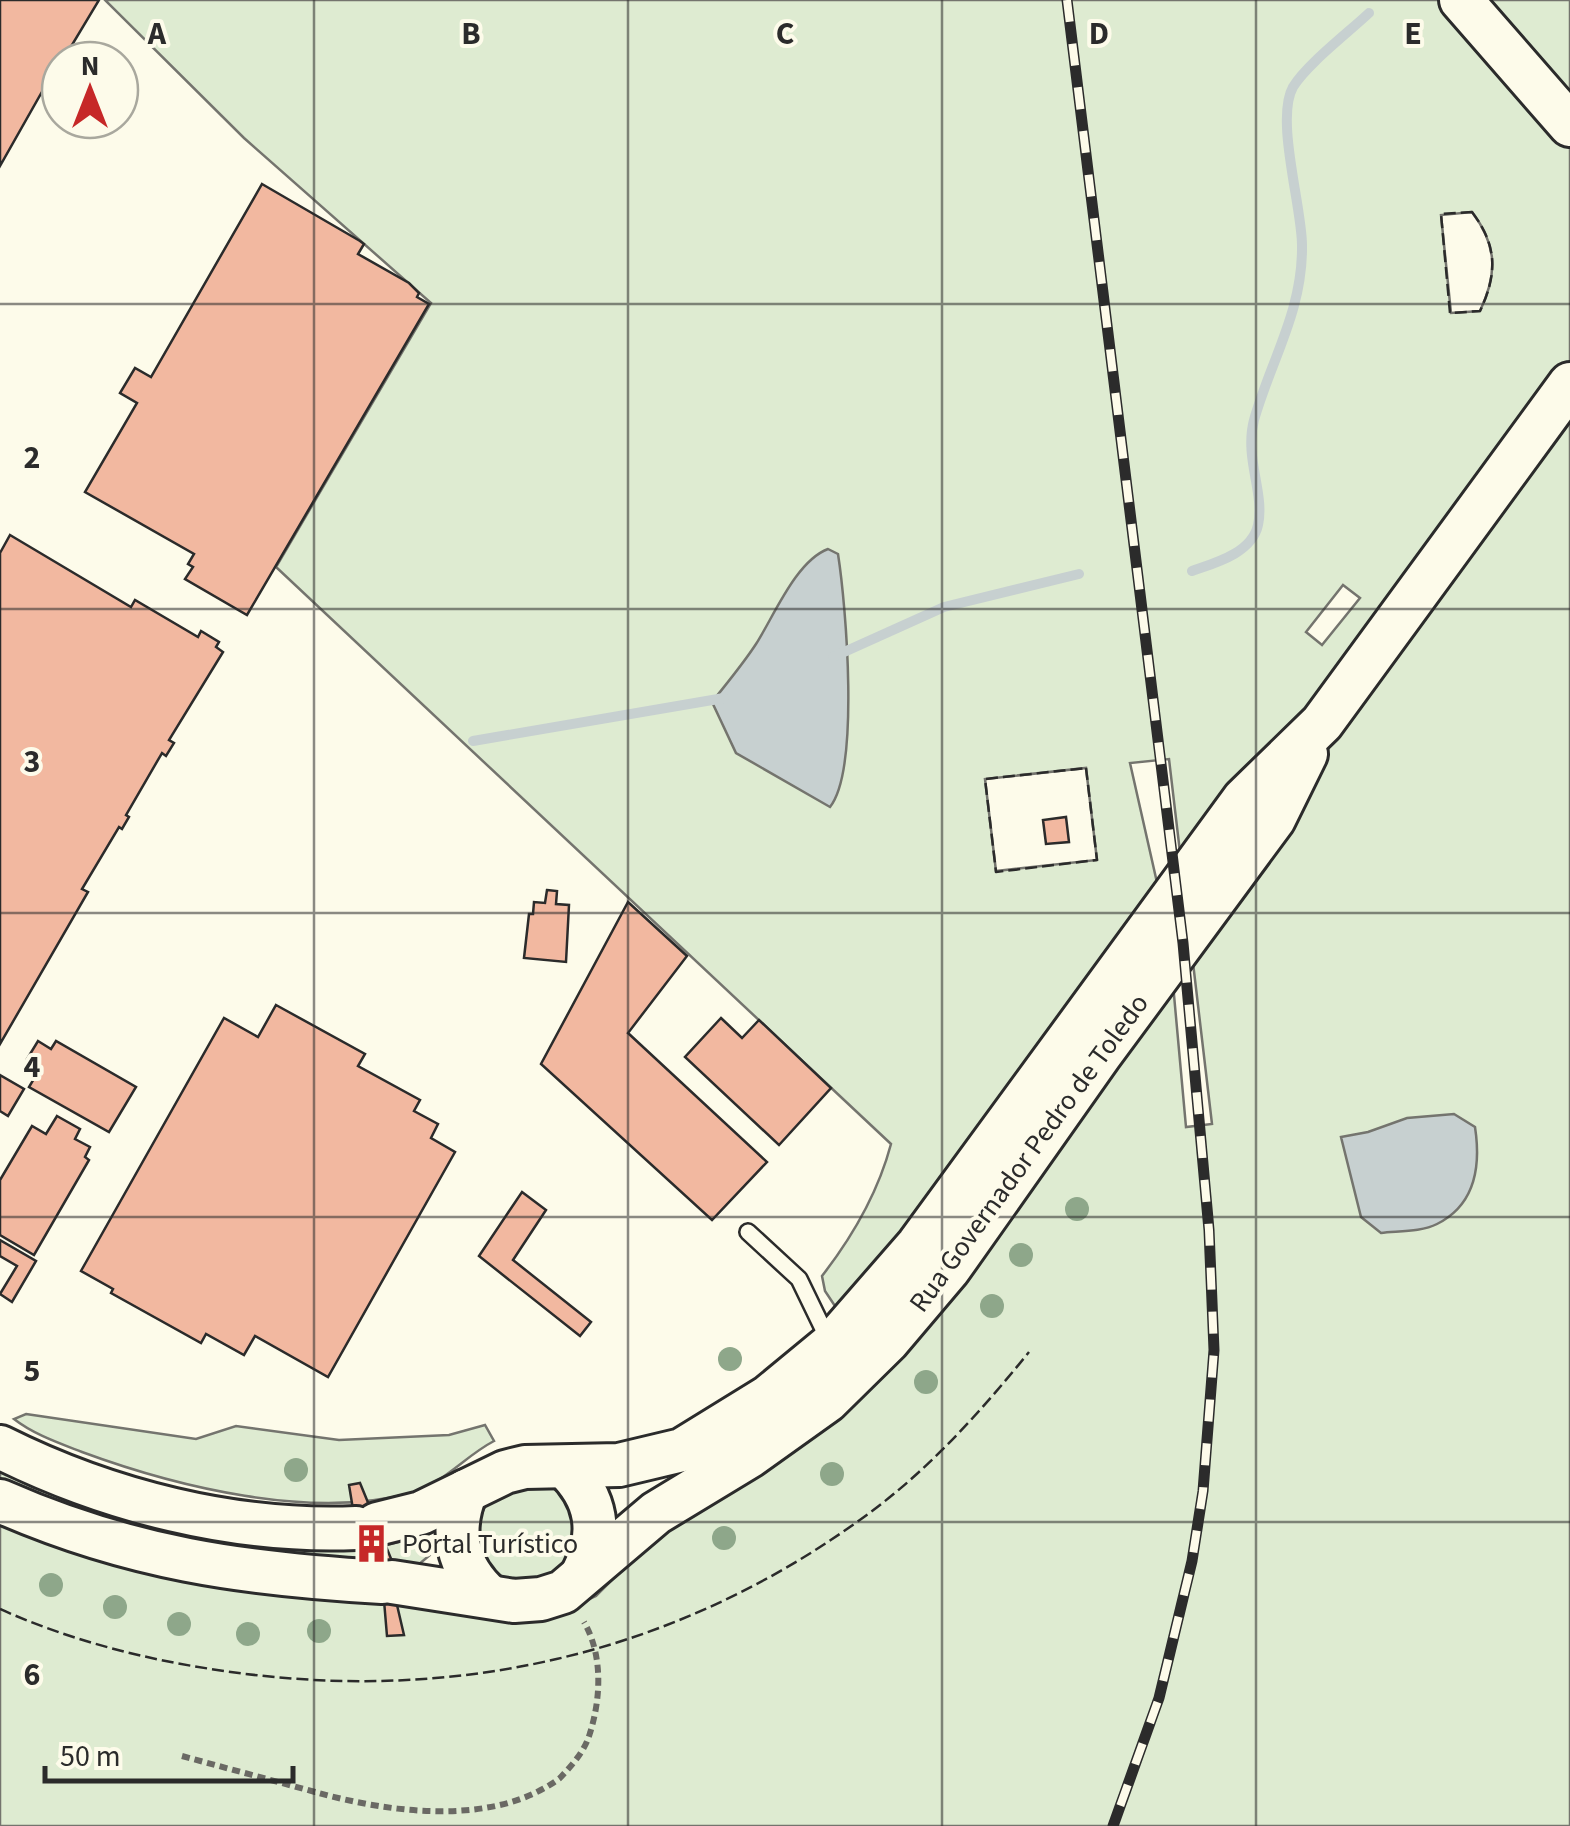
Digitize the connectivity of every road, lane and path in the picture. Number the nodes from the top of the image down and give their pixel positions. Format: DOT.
graph roads {
  1 [pos="1461,0"];
  2 [pos="1570,125"];
  3 [pos="1570,384"];
  4 [pos="1322,723"];
  5 [pos="748,1232"];
  6 [pos="831,1345"];
  7 [pos="0,1446"];
  8 [pos="564,1467"];
  9 [pos="466,1491"];
  10 [pos="0,1501"];
  11 [pos="583,1573"];
  12 [pos="488,1596"];
  13 [pos="594,1650"];
  14 [pos="182,1756"];
  15 [pos="504,1814"];
  16 [pos="470,1819"];
  1 -- 2 [label="main road"];
  3 -- 4 [label="main road, Rua Governador Pedro de Toledo"];
  4 -- 6 [label="main road, Rua Governador Pedro de Toledo"];
  4 -- 11 [label="main road, Rua Governador Pedro de Toledo"];
  5 -- 6 [label="lane"];
  6 -- 8 [label="main road, Rua Governador Pedro de Toledo"];
  7 -- 9 [label="main road, Rua Governador Pedro de Toledo"];
  8 -- 9 [label="main road, Rua Governador Pedro de Toledo"];
  8 -- 11 [label="main road"];
  9 -- 12 [label="main road"];
  10 -- 12 [label="main road, Rua Governador Pedro de Toledo"];
  11 -- 12 [label="main road, Rua Governador Pedro de Toledo"];
  13 -- 15 [label="path"];
  14 -- 16 [label="path"];
}
